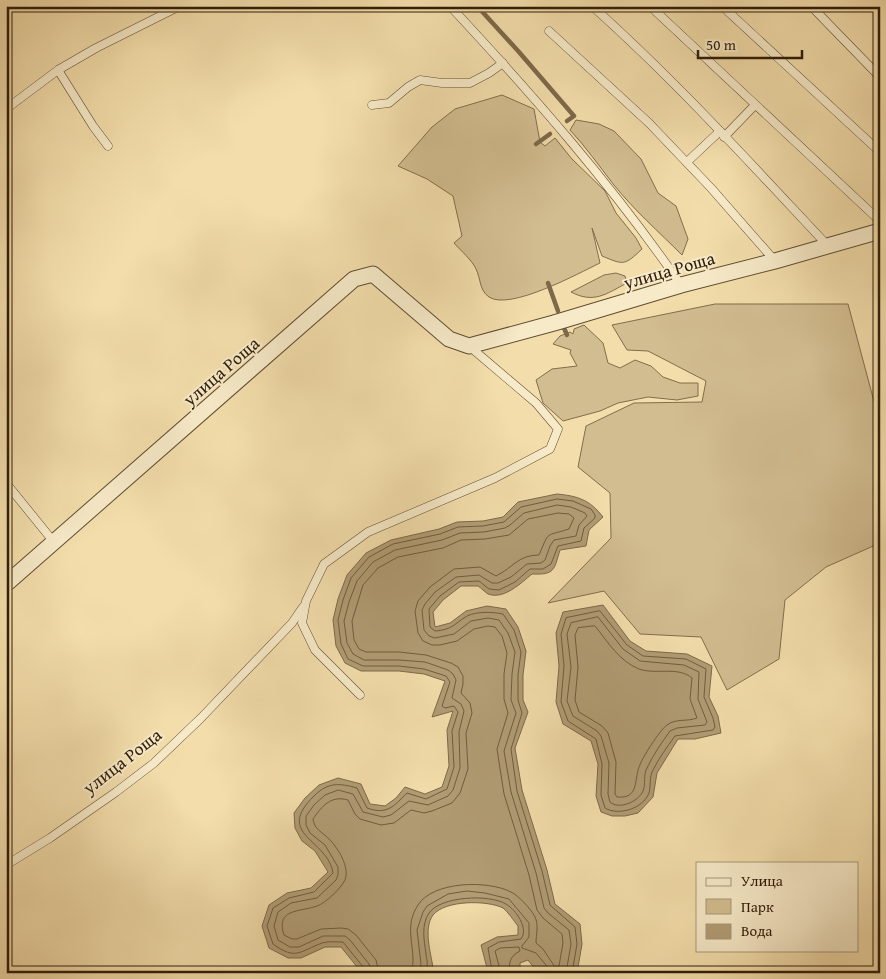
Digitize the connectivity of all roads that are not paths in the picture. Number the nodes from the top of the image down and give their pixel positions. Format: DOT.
graph roads {
  1 [pos="180,6"];
  2 [pos="450,6"];
  3 [pos="592,6"];
  4 [pos="650,6"];
  5 [pos="722,6"];
  6 [pos="810,6"];
  7 [pos="549,31"];
  8 [pos="503,63"];
  9 [pos="58,70"];
  10 [pos="880,77"];
  11 [pos="372,105"];
  12 [pos="755,105"];
  13 [pos="6,109"];
  14 [pos="722,134"];
  15 [pos="108,146"];
  16 [pos="880,152"];
  17 [pos="686,162"];
  18 [pos="880,221"];
  19 [pos="880,231"];
  20 [pos="828,246"];
  21 [pos="775,261"];
  22 [pos="680,285"];
  23 [pos="470,346"];
  24 [pos="6,483"];
  25 [pos="53,541"];
  26 [pos="6,584"];
  27 [pos="306,601"];
  28 [pos="360,695"];
  29 [pos="6,865"];
  1 -- 9 [label="lane"];
  2 -- 8 [label="lane"];
  3 -- 14 [label="lane"];
  4 -- 12 [label="lane"];
  5 -- 16 [label="lane"];
  6 -- 10 [label="lane"];
  7 -- 17 [label="lane"];
  8 -- 11 [label="lane"];
  8 -- 22 [label="lane"];
  9 -- 13 [label="lane"];
  9 -- 15 [label="lane"];
  12 -- 14 [label="lane"];
  12 -- 18 [label="lane"];
  14 -- 17 [label="lane"];
  14 -- 20 [label="lane"];
  17 -- 21 [label="lane"];
  19 -- 20 [label="street, улица Роща"];
  20 -- 21 [label="street, улица Роща"];
  21 -- 22 [label="street, улица Роща"];
  22 -- 23 [label="street, улица Роща"];
  23 -- 25 [label="street, улица Роща"];
  23 -- 27 [label="lane, улица Роща"];
  24 -- 25 [label="lane"];
  25 -- 26 [label="street, улица Роща"];
  27 -- 28 [label="lane, улица Роща"];
  27 -- 29 [label="lane, улица Роща"];
}
